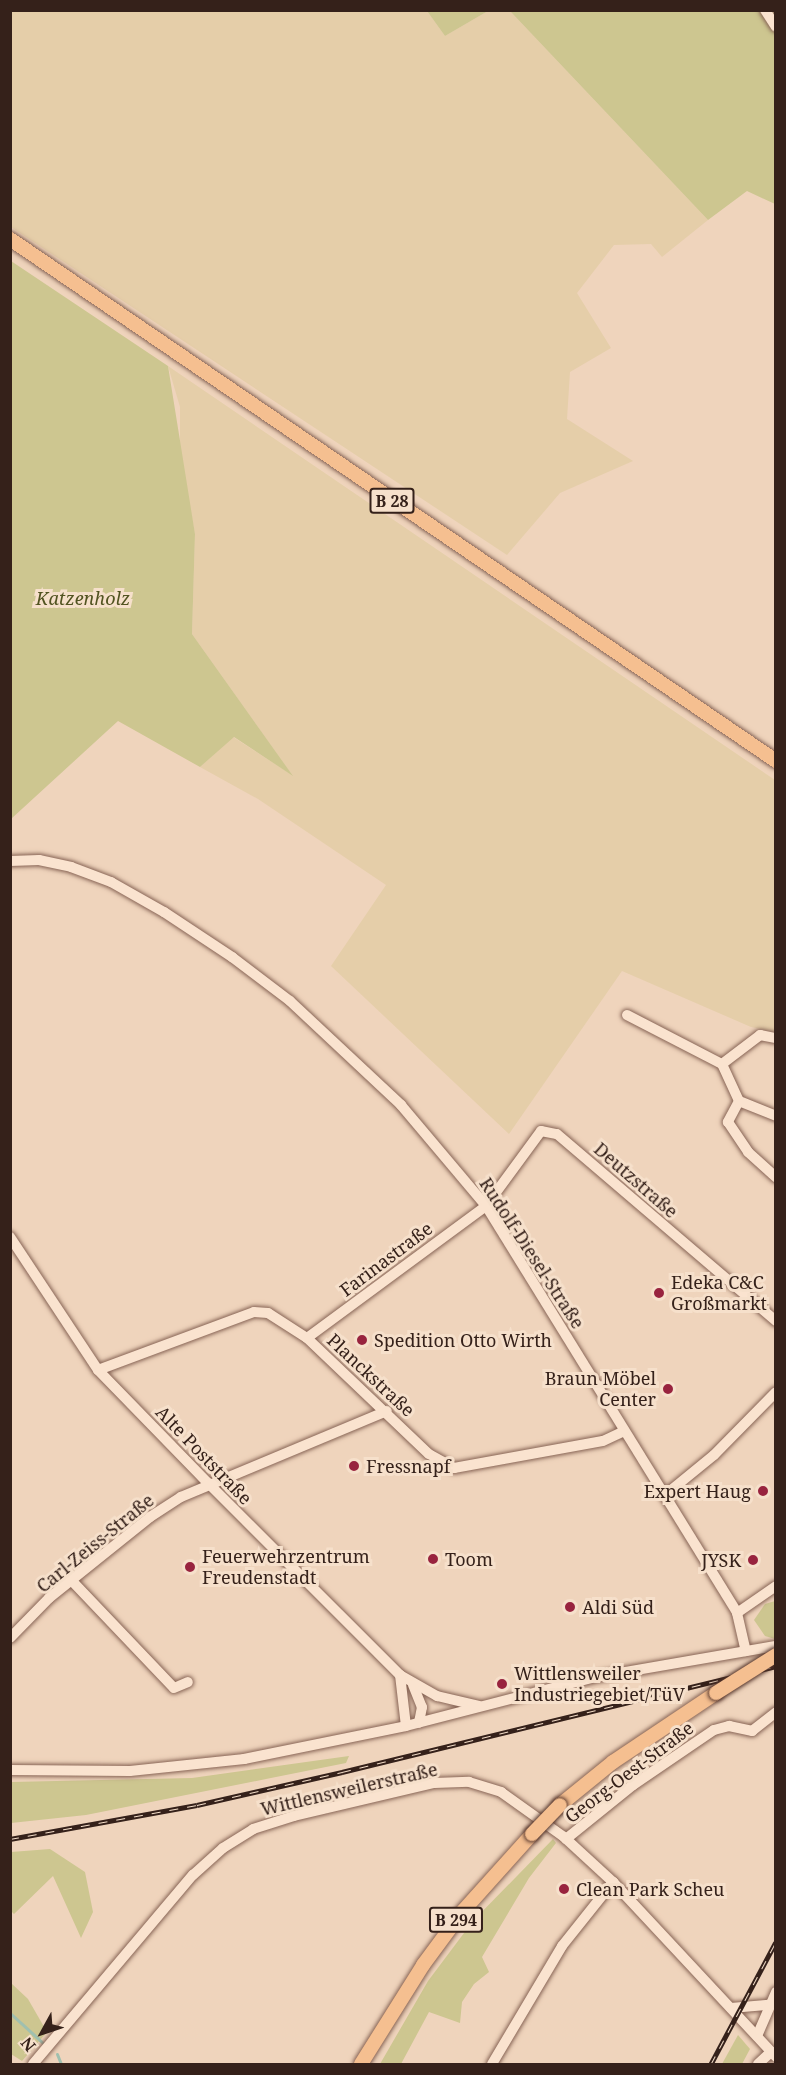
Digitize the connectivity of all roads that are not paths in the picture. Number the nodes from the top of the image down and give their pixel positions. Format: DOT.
graph roads {
  1 [pos="765,10"];
  2 [pos="776,27"];
  3 [pos="10,239"];
  4 [pos="776,761"];
  5 [pos="10,861"];
  6 [pos="627,1015"];
  7 [pos="776,1038"];
  8 [pos="722,1064"];
  9 [pos="739,1101"];
  10 [pos="776,1116"];
  11 [pos="776,1177"];
  12 [pos="486,1206"];
  13 [pos="10,1237"];
  14 [pos="776,1321"];
  15 [pos="307,1338"];
  16 [pos="99,1370"];
  17 [pos="776,1392"];
  18 [pos="387,1411"];
  19 [pos="624,1431"];
  20 [pos="208,1484"];
  21 [pos="664,1495"];
  22 [pos="73,1581"];
  23 [pos="776,1586"];
  24 [pos="737,1613"];
  25 [pos="10,1638"];
  26 [pos="776,1646"];
  27 [pos="747,1651"];
  28 [pos="776,1655"];
  29 [pos="400,1675"];
  30 [pos="188,1682"];
  31 [pos="413,1685"];
  32 [pos="480,1707"];
  33 [pos="776,1712"];
  34 [pos="419,1723"];
  35 [pos="406,1726"];
  36 [pos="10,1770"];
  37 [pos="566,1839"];
  38 [pos="613,1882"];
  39 [pos="776,1992"];
  40 [pos="769,2005"];
  41 [pos="731,2008"];
  42 [pos="757,2036"];
  43 [pos="773,2054"];
  44 [pos="33,2064"];
  45 [pos="361,2064"];
  46 [pos="492,2064"];
  47 [pos="758,2064"];
  1 -- 2 [label="street"];
  3 -- 4 [label="main road, B 28"];
  5 -- 12 [label="street, Rudolf-Diesel-Straße"];
  6 -- 8 [label="street"];
  7 -- 8 [label="street"];
  8 -- 9 [label="street"];
  9 -- 10 [label="street"];
  9 -- 11 [label="street"];
  12 -- 14 [label="street, Deutzstraße"];
  12 -- 15 [label="street, Farinastraße"];
  12 -- 19 [label="street, Rudolf-Diesel-Straße"];
  13 -- 16 [label="street, Alte Poststraße"];
  15 -- 16 [label="street, Planckstraße"];
  15 -- 18 [label="street, Planckstraße"];
  16 -- 20 [label="street, Alte Poststraße"];
  17 -- 21 [label="street"];
  18 -- 19 [label="street, Planckstraße"];
  18 -- 20 [label="street, Carl-Zeiss-Straße"];
  19 -- 21 [label="street, Rudolf-Diesel-Straße"];
  20 -- 22 [label="street, Carl-Zeiss-Straße"];
  20 -- 29 [label="street, Alte Poststraße"];
  21 -- 24 [label="street, Rudolf-Diesel-Straße"];
  22 -- 25 [label="street, Carl-Zeiss-Straße"];
  22 -- 30 [label="street"];
  23 -- 24 [label="street"];
  24 -- 27 [label="street, Rudolf-Diesel-Straße"];
  26 -- 27 [label="street"];
  27 -- 32 [label="street"];
  28 -- 45 [label="main road, B 294, bridge"];
  29 -- 31 [label="street, Alte Poststraße"];
  29 -- 35 [label="street"];
  31 -- 32 [label="street, Alte Poststraße"];
  31 -- 34 [label="street"];
  32 -- 34 [label="street"];
  33 -- 37 [label="street, Georg-Oest-Straße"];
  34 -- 35 [label="street"];
  35 -- 36 [label="street"];
  37 -- 38 [label="street, Wittlensweilerstraße"];
  37 -- 44 [label="street, Wittlensweilerstraße"];
  38 -- 41 [label="street, Wittlensweilerstraße"];
  38 -- 46 [label="street"];
  39 -- 40 [label="street"];
  40 -- 41 [label="street"];
  40 -- 42 [label="street"];
  41 -- 42 [label="street, Wittlensweilerstraße"];
  42 -- 43 [label="street, Wittlensweilerstraße"];
  43 -- 47 [label="street"];
}
